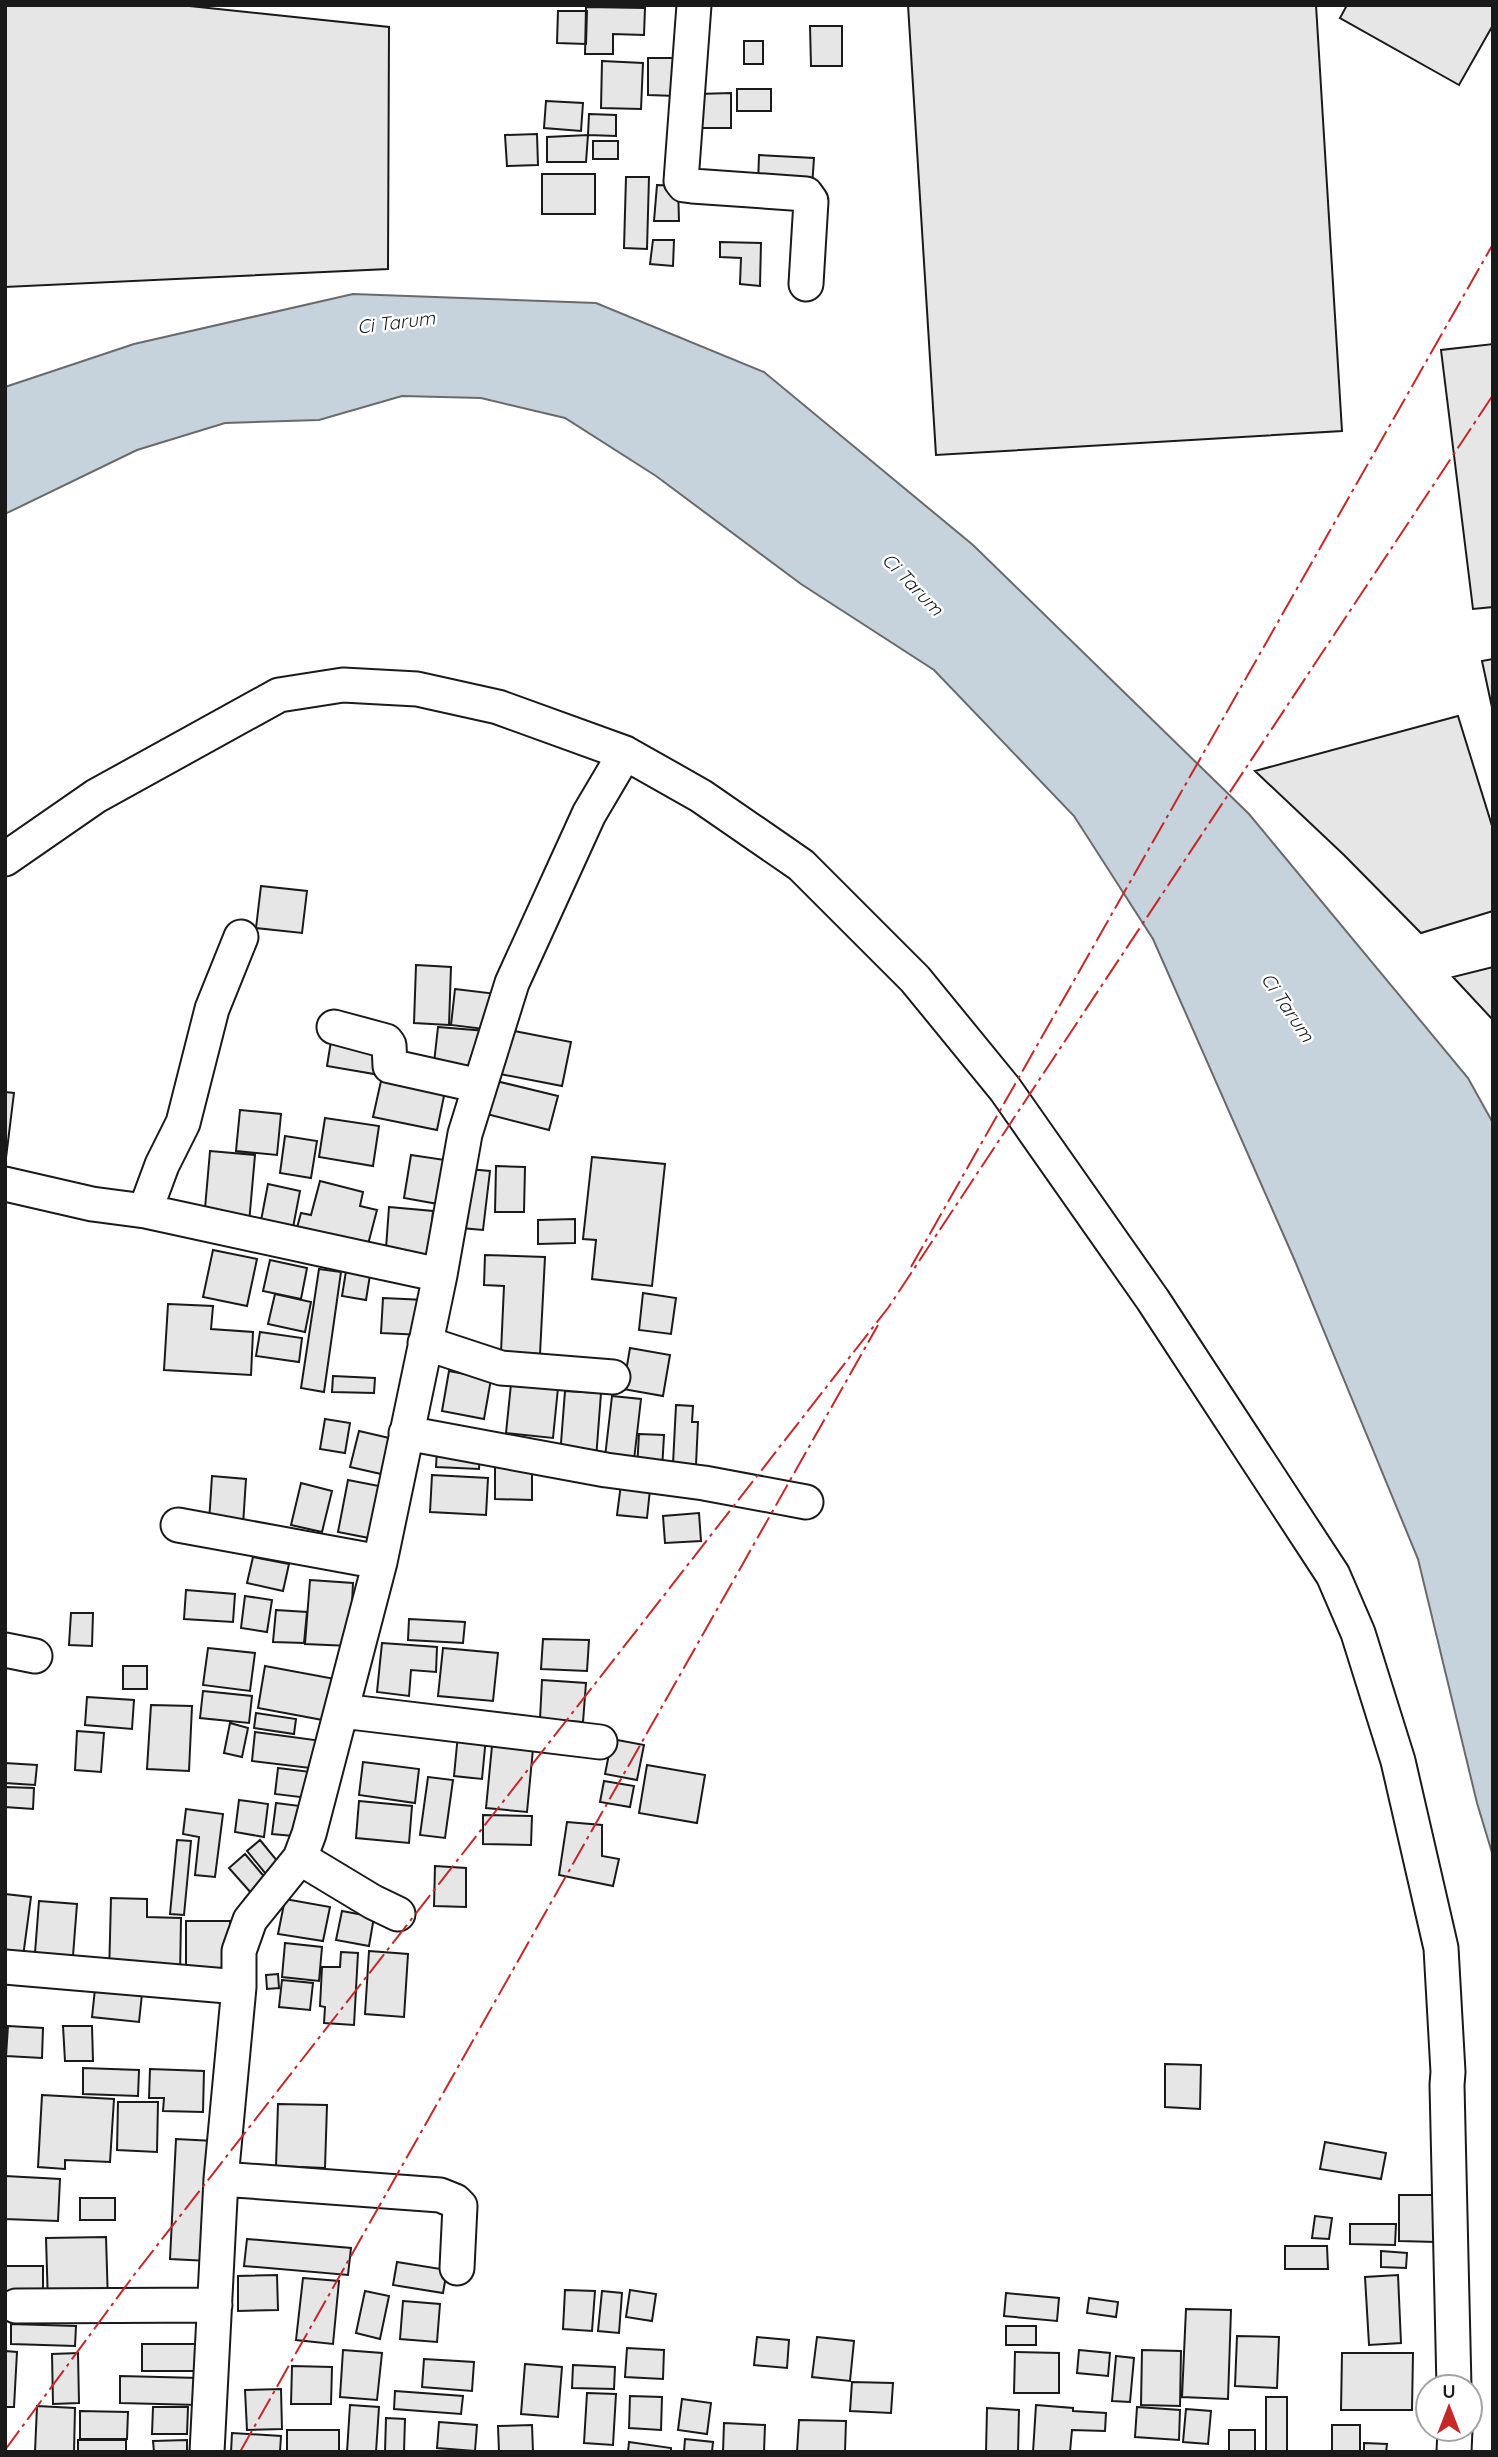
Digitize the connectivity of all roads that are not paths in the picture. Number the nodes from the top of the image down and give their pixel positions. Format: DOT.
graph roads {
  1 [pos="694,5"];
  2 [pos="806,284"];
  3 [pos="625,753"];
  4 [pos="5,859"];
  5 [pos="241,937"];
  6 [pos="334,1027"];
  7 [pos="480,1086"];
  8 [pos="5,1184"];
  9 [pos="145,1211"];
  10 [pos="440,1275"];
  11 [pos="425,1343"];
  12 [pos="613,1377"];
  13 [pos="406,1433"];
  14 [pos="806,1502"];
  15 [pos="178,1525"];
  16 [pos="380,1562"];
  17 [pos="342,1711"];
  18 [pos="600,1742"];
  19 [pos="300,1858"];
  20 [pos="398,1914"];
  21 [pos="5,1967"];
  22 [pos="239,1987"];
  23 [pos="221,2179"];
  24 [pos="457,2268"];
  25 [pos="215,2305"];
  26 [pos="16,2306"];
  27 [pos="1454,2373"];
  28 [pos="207,2452"];
  1 -- 2 [label="street"];
  3 -- 4 [label="street"];
  3 -- 7 [label="street"];
  3 -- 27 [label="street"];
  5 -- 9 [label="street"];
  6 -- 7 [label="street"];
  7 -- 10 [label="street"];
  8 -- 9 [label="street"];
  9 -- 10 [label="street"];
  10 -- 11 [label="street"];
  11 -- 12 [label="street"];
  11 -- 13 [label="street"];
  13 -- 14 [label="street"];
  13 -- 16 [label="street"];
  15 -- 16 [label="street"];
  16 -- 17 [label="street"];
  17 -- 18 [label="street"];
  17 -- 19 [label="street"];
  19 -- 20 [label="street"];
  19 -- 22 [label="street"];
  21 -- 22 [label="street"];
  22 -- 23 [label="street"];
  23 -- 24 [label="street"];
  23 -- 25 [label="street"];
  25 -- 26 [label="street"];
  25 -- 28 [label="street"];
}
